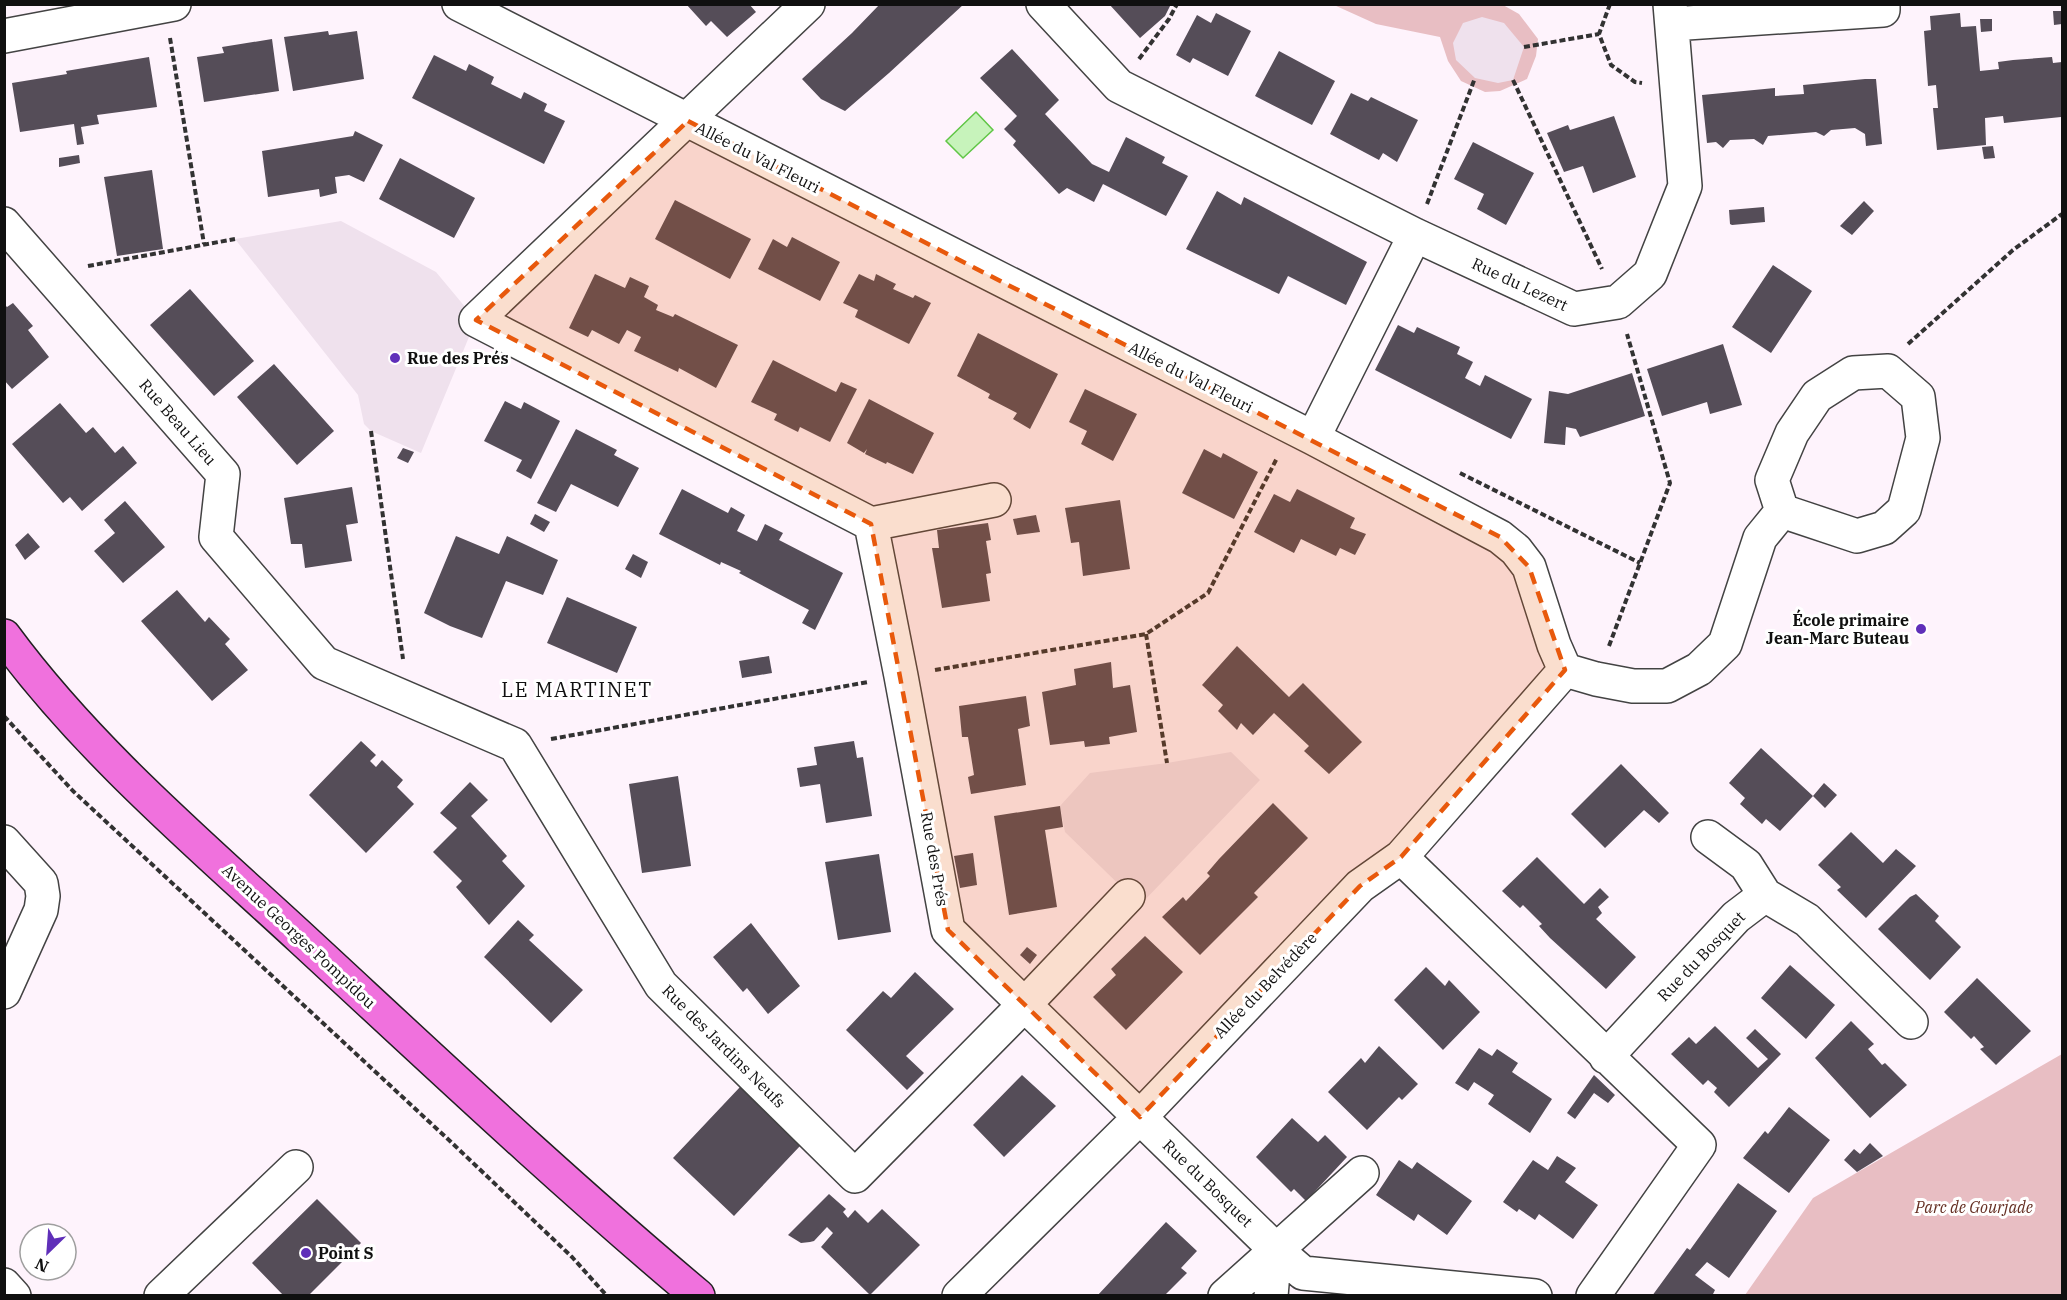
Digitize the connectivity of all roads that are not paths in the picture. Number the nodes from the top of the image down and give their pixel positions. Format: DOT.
graph roads {
  1 [pos="459,4"];
  2 [pos="808,4"];
  3 [pos="1042,4"];
  4 [pos="1883,4"];
  5 [pos="169,5"];
  6 [pos="1671,14"];
  7 [pos="4,36"];
  8 [pos="688,121"];
  9 [pos="4,224"];
  10 [pos="1415,235"];
  11 [pos="1302,433"];
  12 [pos="993,500"];
  13 [pos="1782,511"];
  14 [pos="871,524"];
  15 [pos="4,636"];
  16 [pos="1565,670"];
  17 [pos="515,745"];
  18 [pos="1708,837"];
  19 [pos="4,842"];
  20 [pos="1401,857"];
  21 [pos="1766,895"];
  22 [pos="1128,896"];
  23 [pos="4,992"];
  24 [pos="1024,1005"];
  25 [pos="1911,1022"];
  26 [pos="1606,1057"];
  27 [pos="1140,1117"];
  28 [pos="296,1167"];
  29 [pos="1362,1173"];
  30 [pos="609,1221"];
  31 [pos="1275,1249"];
  32 [pos="4,1285"];
  33 [pos="1407,1289"];
  34 [pos="14,1296"];
  35 [pos="161,1296"];
  36 [pos="666,1296"];
  37 [pos="698,1296"];
  38 [pos="959,1296"];
  39 [pos="1225,1296"];
  40 [pos="1271,1296"];
  41 [pos="1535,1296"];
  42 [pos="1593,1296"];
  1 -- 8 [label="street, Allée du Val Fleuri"];
  2 -- 8 [label="street"];
  3 -- 10 [label="street, Rue du Lezert"];
  4 -- 6 [label="street"];
  5 -- 7 [label="street"];
  6 -- 10 [label="street, Rue du Lezert"];
  8 -- 11 [label="street, Allée du Val Fleuri"];
  8 -- 14 [label="street"];
  9 -- 17 [label="street, Rue Beau Lieu"];
  10 -- 11 [label="street"];
  11 -- 16 [label="street, Allée du Val Fleuri"];
  12 -- 14 [label="street"];
  13 -- 13 [label="street"];
  13 -- 16 [label="street"];
  14 -- 24 [label="street, Rue des Prés"];
  15 -- 30 [label="main road, Avenue Georges Pompidou"];
  16 -- 20 [label="street, Allée du Belvédère"];
  17 -- 24 [label="street, Rue des Jardins Neufs"];
  18 -- 21 [label="street"];
  19 -- 23 [label="street"];
  20 -- 26 [label="street"];
  20 -- 27 [label="street, Allée du Belvédère"];
  21 -- 25 [label="street"];
  21 -- 26 [label="street, Rue du Bosquet"];
  22 -- 24 [label="street, Rue des Jardins Neufs"];
  24 -- 27 [label="street, Rue des Prés"];
  26 -- 42 [label="street"];
  27 -- 31 [label="street, Rue du Bosquet"];
  27 -- 38 [label="street, Allée du Belvédère"];
  28 -- 35 [label="street"];
  29 -- 31 [label="street"];
  30 -- 36 [label="main road"];
  30 -- 37 [label="main road"];
  31 -- 33 [label="street, Rue du Bosquet"];
  31 -- 39 [label="street"];
  31 -- 40 [label="street"];
  32 -- 34 [label="street"];
  33 -- 41 [label="street, Rue du Bosquet"];
}
